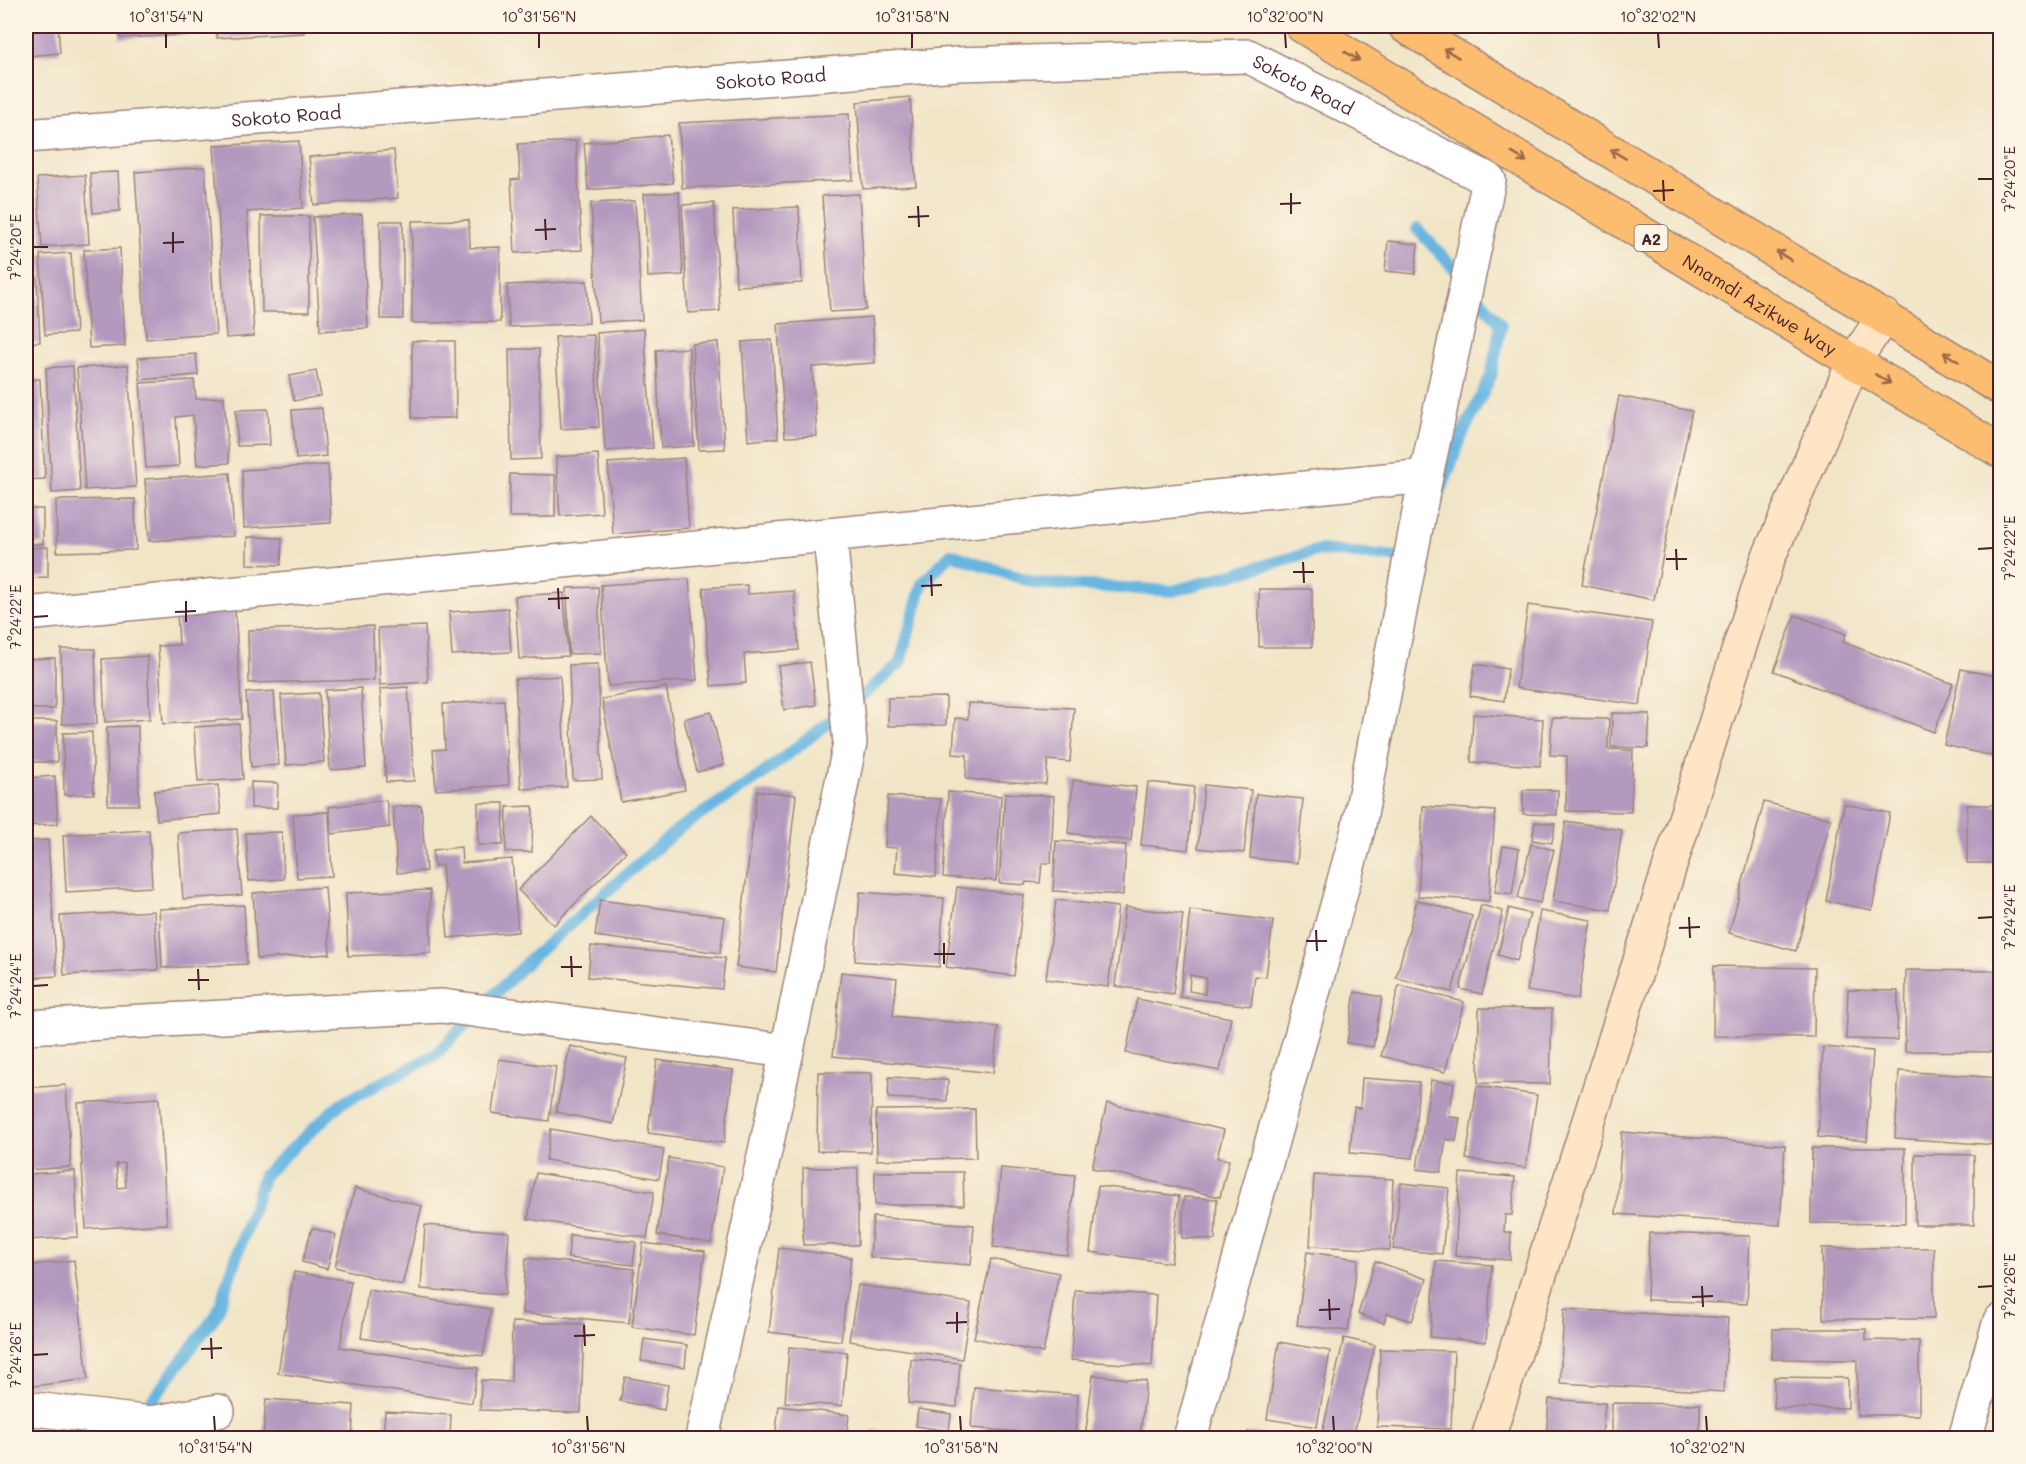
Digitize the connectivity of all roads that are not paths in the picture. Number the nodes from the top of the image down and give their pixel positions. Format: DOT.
graph roads {
  1 [pos="1302,26"];
  2 [pos="1406,26"];
  3 [pos="26,136"];
  4 [pos="1884,316"];
  5 [pos="1854,362"];
  6 [pos="2001,388"];
  7 [pos="2001,451"];
  8 [pos="1426,476"];
  9 [pos="830,536"];
  10 [pos="26,614"];
  11 [pos="26,1027"];
  12 [pos="787,1051"];
  13 [pos="2001,1322"];
  14 [pos="26,1408"];
  15 [pos="218,1411"];
  16 [pos="702,1438"];
  17 [pos="1190,1438"];
  18 [pos="1488,1438"];
  19 [pos="1965,1438"];
  1 -- 5 [label="highway, Nnamdi Azikwe Way / A2, one-way"];
  4 -- 2 [label="highway, one-way"];
  3 -- 8 [label="street, Sokoto Road"];
  4 -- 5 [label="street"];
  6 -- 4 [label="highway, one-way"];
  5 -- 7 [label="highway, Nnamdi Azikwe Way / A2, one-way"];
  5 -- 18 [label="street"];
  8 -- 9 [label="street"];
  8 -- 17 [label="street"];
  9 -- 10 [label="street"];
  9 -- 12 [label="street"];
  11 -- 12 [label="street"];
  12 -- 16 [label="street"];
  13 -- 19 [label="street"];
  14 -- 15 [label="street"];
}
